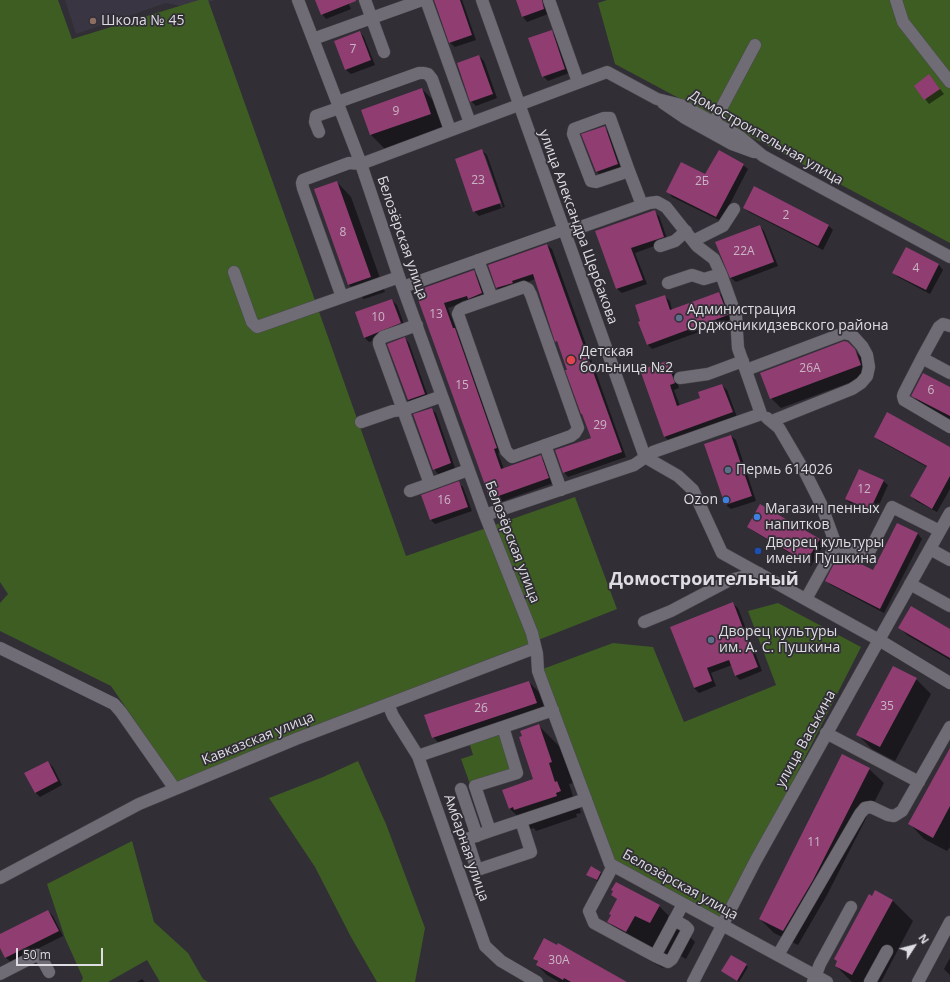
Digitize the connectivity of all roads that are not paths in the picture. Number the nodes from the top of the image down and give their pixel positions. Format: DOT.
graph roads {
  1 [pos="298,0"];
  2 [pos="365,0"];
  3 [pos="422,0"];
  4 [pos="426,0"];
  5 [pos="482,0"];
  6 [pos="549,0"];
  7 [pos="896,0"];
  8 [pos="372,18"];
  9 [pos="313,39"];
  10 [pos="755,45"];
  11 [pos="384,52"];
  12 [pos="578,82"];
  13 [pos="950,82"];
  14 [pos="657,99"];
  15 [pos="338,105"];
  16 [pos="518,105"];
  17 [pos="714,122"];
  18 [pos="470,123"];
  19 [pos="450,130"];
  20 [pos="319,132"];
  21 [pos="762,156"];
  22 [pos="361,164"];
  23 [pos="629,170"];
  24 [pos="642,205"];
  25 [pos="734,209"];
  26 [pos="564,230"];
  27 [pos="686,231"];
  28 [pos="693,241"];
  29 [pos="660,246"];
  30 [pos="950,257"];
  31 [pos="478,260"];
  32 [pos="234,272"];
  33 [pos="721,274"];
  34 [pos="401,282"];
  35 [pos="668,283"];
  36 [pos="342,297"];
  37 [pos="492,298"];
  38 [pos="949,323"];
  39 [pos="417,325"];
  40 [pos="922,358"];
  41 [pos="744,366"];
  42 [pos="950,373"];
  43 [pos="680,378"];
  44 [pos="442,396"];
  45 [pos="403,410"];
  46 [pos="761,414"];
  47 [pos="772,421"];
  48 [pos="361,422"];
  49 [pos="950,427"];
  50 [pos="545,445"];
  51 [pos="645,457"];
  52 [pos="468,470"];
  53 [pos="430,484"];
  54 [pos="561,490"];
  55 [pos="410,491"];
  56 [pos="950,513"];
  57 [pos="485,515"];
  58 [pos="940,531"];
  59 [pos="836,545"];
  60 [pos="930,549"];
  61 [pos="950,560"];
  62 [pos="759,573"];
  63 [pos="910,584"];
  64 [pos="806,599"];
  65 [pos="950,606"];
  66 [pos="644,622"];
  67 [pos="879,640"];
  68 [pos="0,648"];
  69 [pos="535,648"];
  70 [pos="950,683"];
  71 [pos="388,704"];
  72 [pos="553,710"];
  73 [pos="503,727"];
  74 [pos="950,727"];
  75 [pos="826,733"];
  76 [pos="418,756"];
  77 [pos="919,782"];
  78 [pos="175,789"];
  79 [pos="461,789"];
  80 [pos="586,799"];
  81 [pos="521,821"];
  82 [pos="490,831"];
  83 [pos="477,836"];
  84 [pos="613,866"];
  85 [pos="0,878"];
  86 [pos="683,904"];
  87 [pos="851,907"];
  88 [pos="674,920"];
  89 [pos="950,922"];
  90 [pos="723,925"];
  91 [pos="886,951"];
  92 [pos="778,955"];
  93 [pos="655,956"];
  94 [pos="49,972"];
  95 [pos="0,974"];
  96 [pos="814,979"];
  97 [pos="537,982"];
  98 [pos="693,982"];
  99 [pos="827,982"];
  100 [pos="870,982"];
  101 [pos="918,982"];
  1 -- 9 [label="street, Белозёрская улица"];
  2 -- 8 [label="street"];
  3 -- 8 [label="street"];
  4 -- 18 [label="street"];
  5 -- 16 [label="street, улица Александра Щербакова"];
  6 -- 12 [label="street"];
  7 -- 13 [label="street"];
  8 -- 9 [label="street"];
  8 -- 11 [label="street"];
  9 -- 15 [label="street, Белозёрская улица"];
  10 -- 17 [label="street"];
  12 -- 14 [label="street, Домостроительная улица"];
  12 -- 16 [label="street, Домостроительная улица"];
  14 -- 17 [label="street, Домостроительная улица"];
  14 -- 21 [label="street"];
  15 -- 19 [label="street"];
  15 -- 20 [label="street"];
  15 -- 22 [label="street, Белозёрская улица"];
  16 -- 18 [label="street, Домостроительная улица"];
  16 -- 26 [label="street, улица Александра Щербакова"];
  17 -- 21 [label="street, Домостроительная улица"];
  18 -- 19 [label="street, Домостроительная улица"];
  19 -- 22 [label="street, Домостроительная улица"];
  21 -- 30 [label="street, Домостроительная улица"];
  22 -- 34 [label="street, Белозёрская улица"];
  22 -- 36 [label="street, Домостроительная улица"];
  23 -- 23 [label="street"];
  23 -- 24 [label="street"];
  24 -- 26 [label="street"];
  24 -- 27 [label="street"];
  25 -- 28 [label="street"];
  26 -- 31 [label="street"];
  26 -- 51 [label="street, улица Александра Щербакова"];
  27 -- 28 [label="street"];
  27 -- 29 [label="street"];
  28 -- 33 [label="street"];
  31 -- 34 [label="street"];
  31 -- 37 [label="street"];
  32 -- 36 [label="street"];
  33 -- 35 [label="street"];
  33 -- 41 [label="street"];
  34 -- 36 [label="street"];
  34 -- 39 [label="street, Белозёрская улица"];
  37 -- 50 [label="street"];
  37 -- 50 [label="street"];
  38 -- 40 [label="street"];
  39 -- 44 [label="street, Белозёрская улица"];
  39 -- 45 [label="street"];
  40 -- 42 [label="street"];
  40 -- 49 [label="street"];
  41 -- 43 [label="street"];
  41 -- 46 [label="street"];
  41 -- 47 [label="street"];
  44 -- 45 [label="street"];
  44 -- 52 [label="street, Белозёрская улица"];
  45 -- 48 [label="street"];
  45 -- 53 [label="street"];
  46 -- 47 [label="street"];
  46 -- 51 [label="street"];
  47 -- 59 [label="street"];
  50 -- 54 [label="street"];
  51 -- 54 [label="street"];
  51 -- 62 [label="street"];
  52 -- 53 [label="street"];
  52 -- 57 [label="street, Белозёрская улица"];
  53 -- 55 [label="street"];
  54 -- 57 [label="street"];
  56 -- 58 [label="street, улица Васькина"];
  57 -- 69 [label="street, Белозёрская улица"];
  58 -- 59 [label="street"];
  58 -- 60 [label="street, улица Васькина"];
  59 -- 64 [label="street"];
  60 -- 61 [label="street"];
  60 -- 63 [label="street, улица Васькина"];
  62 -- 64 [label="street"];
  62 -- 66 [label="street"];
  63 -- 65 [label="street"];
  63 -- 67 [label="street, улица Васькина"];
  64 -- 67 [label="street"];
  67 -- 70 [label="street"];
  67 -- 75 [label="street, улица Васькина"];
  68 -- 78 [label="street"];
  69 -- 71 [label="street, Кавказская улица"];
  69 -- 72 [label="street, Белозёрская улица"];
  71 -- 76 [label="street, Амбарная улица"];
  71 -- 78 [label="street, Кавказская улица"];
  72 -- 73 [label="street"];
  72 -- 80 [label="street, Белозёрская улица"];
  73 -- 76 [label="street"];
  73 -- 82 [label="street"];
  74 -- 77 [label="street"];
  75 -- 77 [label="street"];
  75 -- 90 [label="street, улица Васькина"];
  76 -- 97 [label="street, Амбарная улица"];
  77 -- 92 [label="street"];
  78 -- 85 [label="street, Кавказская улица"];
  79 -- 83 [label="street"];
  80 -- 81 [label="street"];
  80 -- 84 [label="street, Белозёрская улица"];
  81 -- 82 [label="street"];
  81 -- 83 [label="street"];
  82 -- 83 [label="street"];
  84 -- 86 [label="street, Белозёрская улица"];
  84 -- 93 [label="street"];
  86 -- 88 [label="street"];
  86 -- 90 [label="street, Белозёрская улица"];
  87 -- 96 [label="street"];
  88 -- 93 [label="street"];
  88 -- 93 [label="street"];
  89 -- 101 [label="street"];
  90 -- 92 [label="street, Белозёрская улица"];
  90 -- 98 [label="street, улица Васькина"];
  91 -- 100 [label="street"];
  92 -- 96 [label="street, Белозёрская улица"];
  94 -- 95 [label="street"];
  96 -- 99 [label="street, Белозёрская улица"];
}
